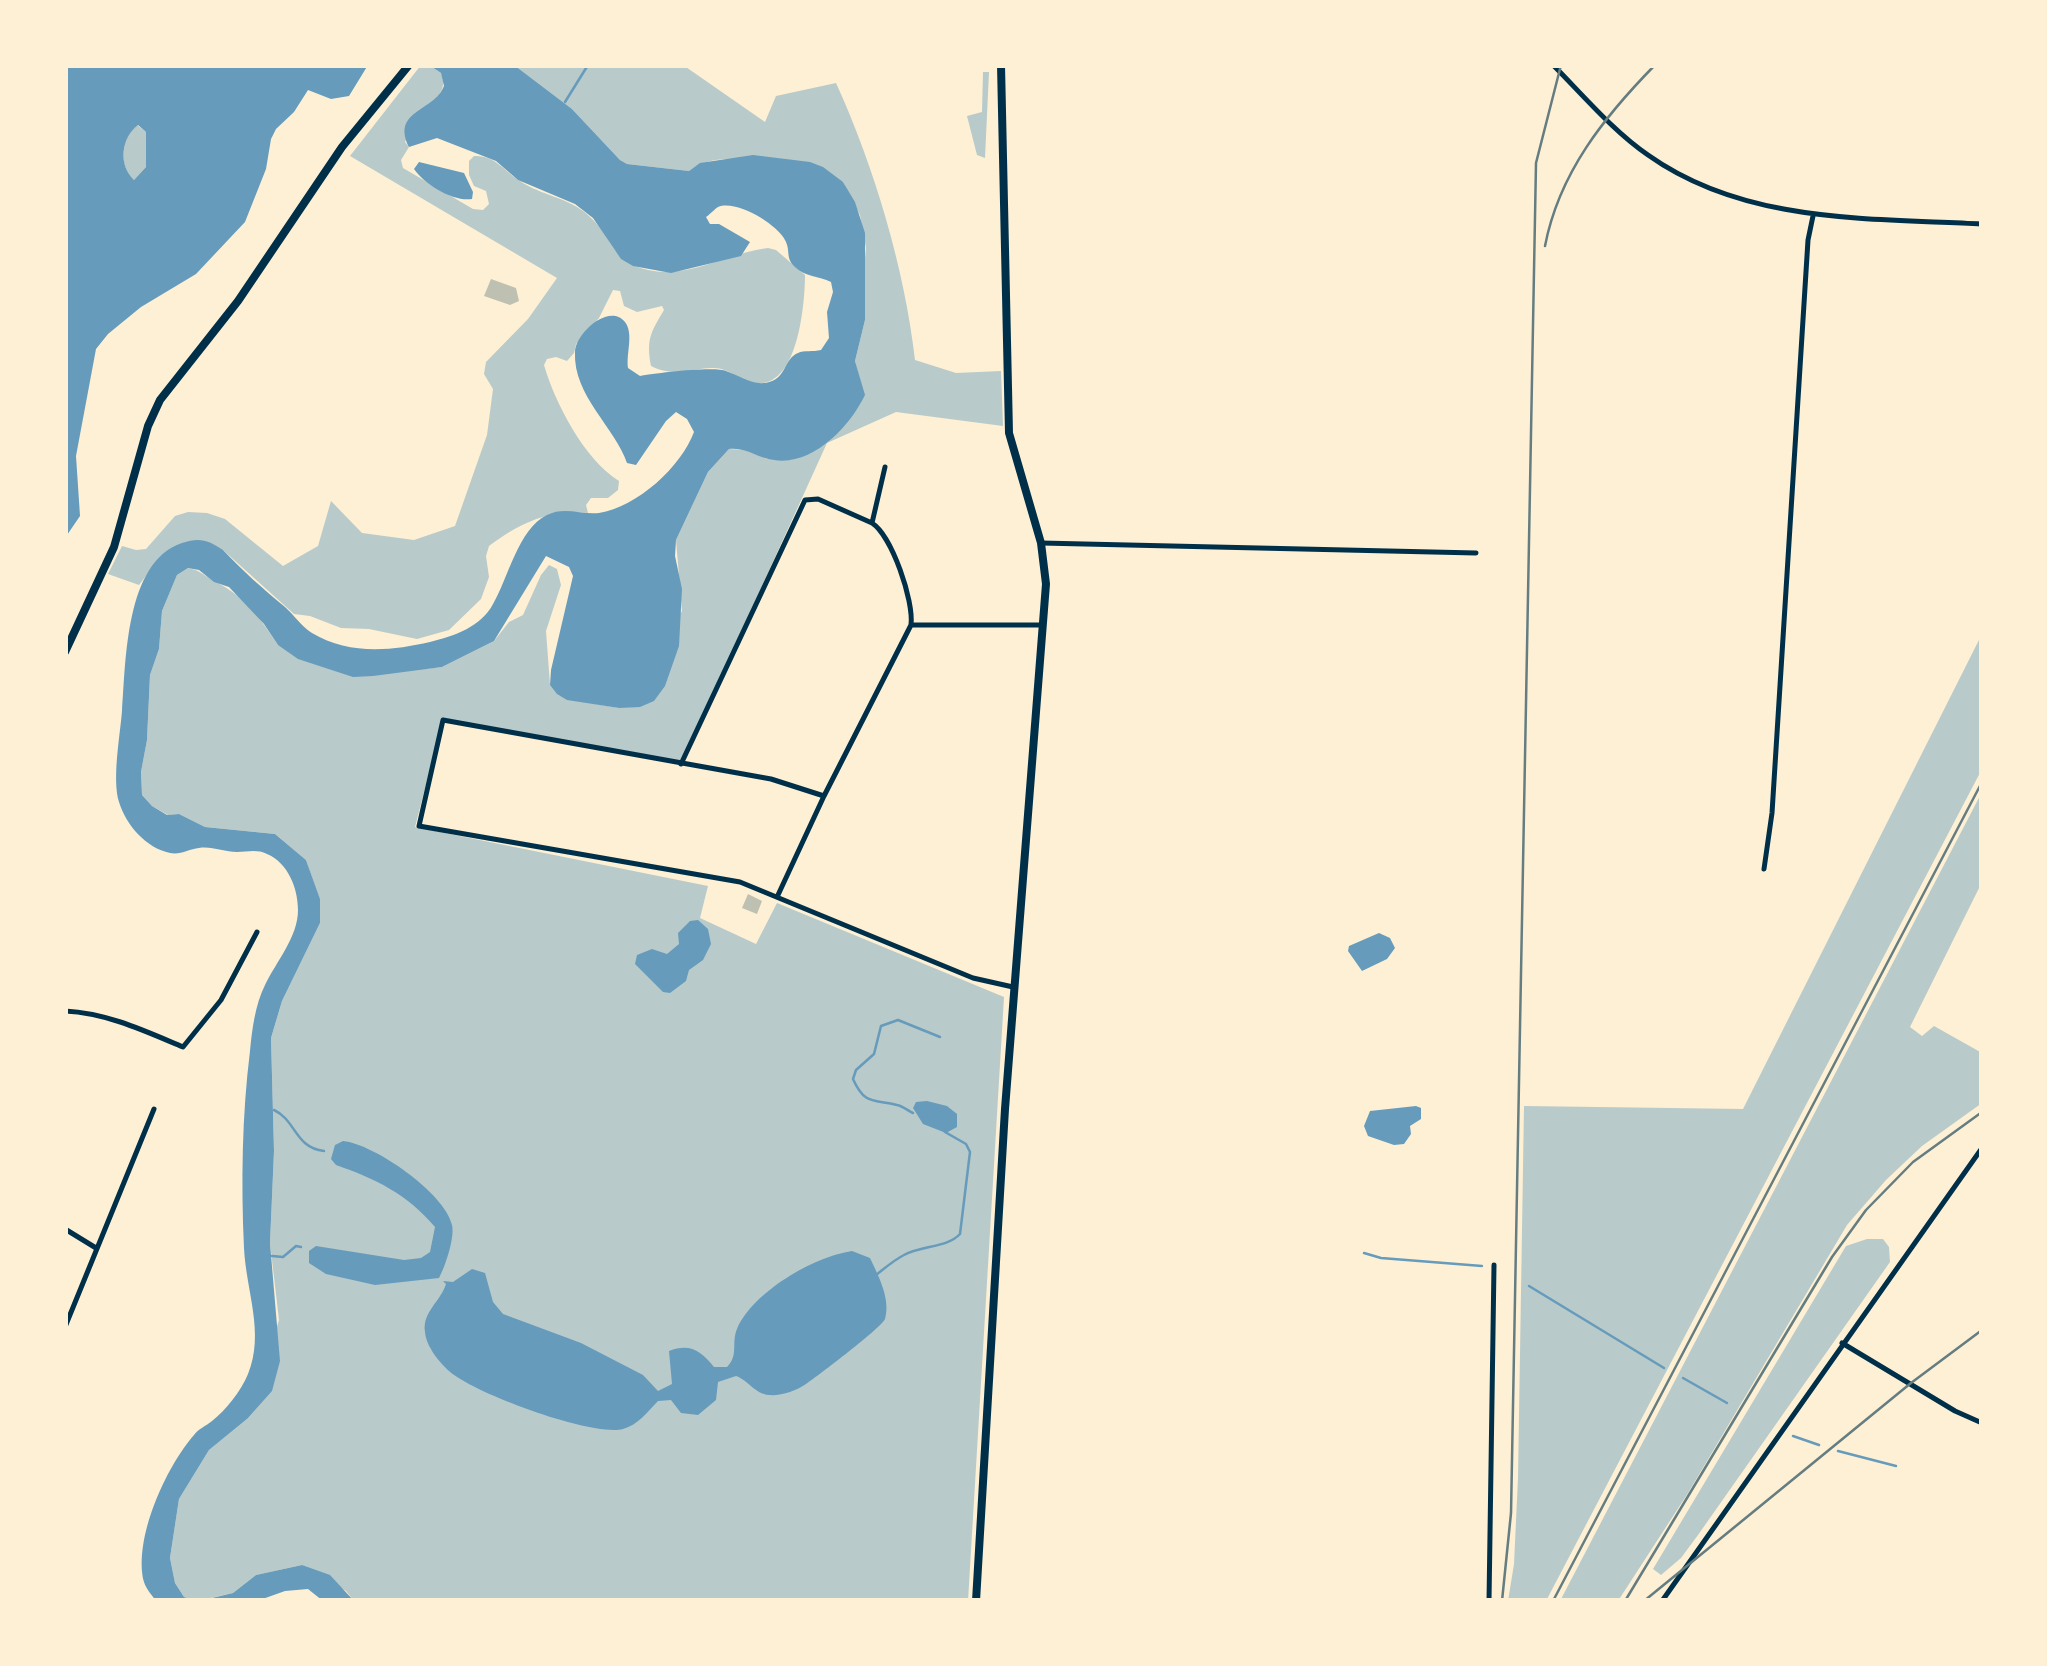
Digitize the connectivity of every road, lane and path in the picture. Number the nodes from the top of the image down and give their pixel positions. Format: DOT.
graph roads {
  1 [pos="409,65"];
  2 [pos="1001,65"];
  3 [pos="1553,65"];
  4 [pos="1813,216"];
  5 [pos="1982,224"];
  6 [pos="885,467"];
  7 [pos="872,523"];
  8 [pos="1042,543"];
  9 [pos="1476,553"];
  10 [pos="911,624"];
  11 [pos="1044,626"];
  12 [pos="65,652"];
  13 [pos="681,764"];
  14 [pos="824,796"];
  15 [pos="1764,869"];
  16 [pos="778,896"];
  17 [pos="257,932"];
  18 [pos="1016,988"];
  19 [pos="65,1011"];
  20 [pos="154,1110"];
  21 [pos="1982,1148"];
  22 [pos="65,1229"];
  23 [pos="96,1248"];
  24 [pos="1494,1265"];
  25 [pos="65,1326"];
  26 [pos="1842,1343"];
  27 [pos="1982,1422"];
  28 [pos="976,1601"];
  29 [pos="1488,1601"];
  30 [pos="1662,1601"];
  1 -- 12 [label="main road"];
  2 -- 8 [label="main road"];
  3 -- 4 [label="street"];
  4 -- 5 [label="street"];
  4 -- 15 [label="street"];
  6 -- 7 [label="street"];
  7 -- 10 [label="street"];
  7 -- 13 [label="street"];
  8 -- 9 [label="street"];
  8 -- 11 [label="main road"];
  10 -- 11 [label="street"];
  10 -- 14 [label="street"];
  11 -- 18 [label="main road"];
  13 -- 14 [label="street"];
  13 -- 16 [label="street"];
  14 -- 16 [label="street"];
  16 -- 18 [label="street"];
  17 -- 19 [label="street"];
  18 -- 28 [label="main road"];
  20 -- 23 [label="street"];
  21 -- 26 [label="street"];
  22 -- 23 [label="street"];
  23 -- 25 [label="street"];
  24 -- 29 [label="street"];
  26 -- 27 [label="street"];
  26 -- 30 [label="street"];
}
